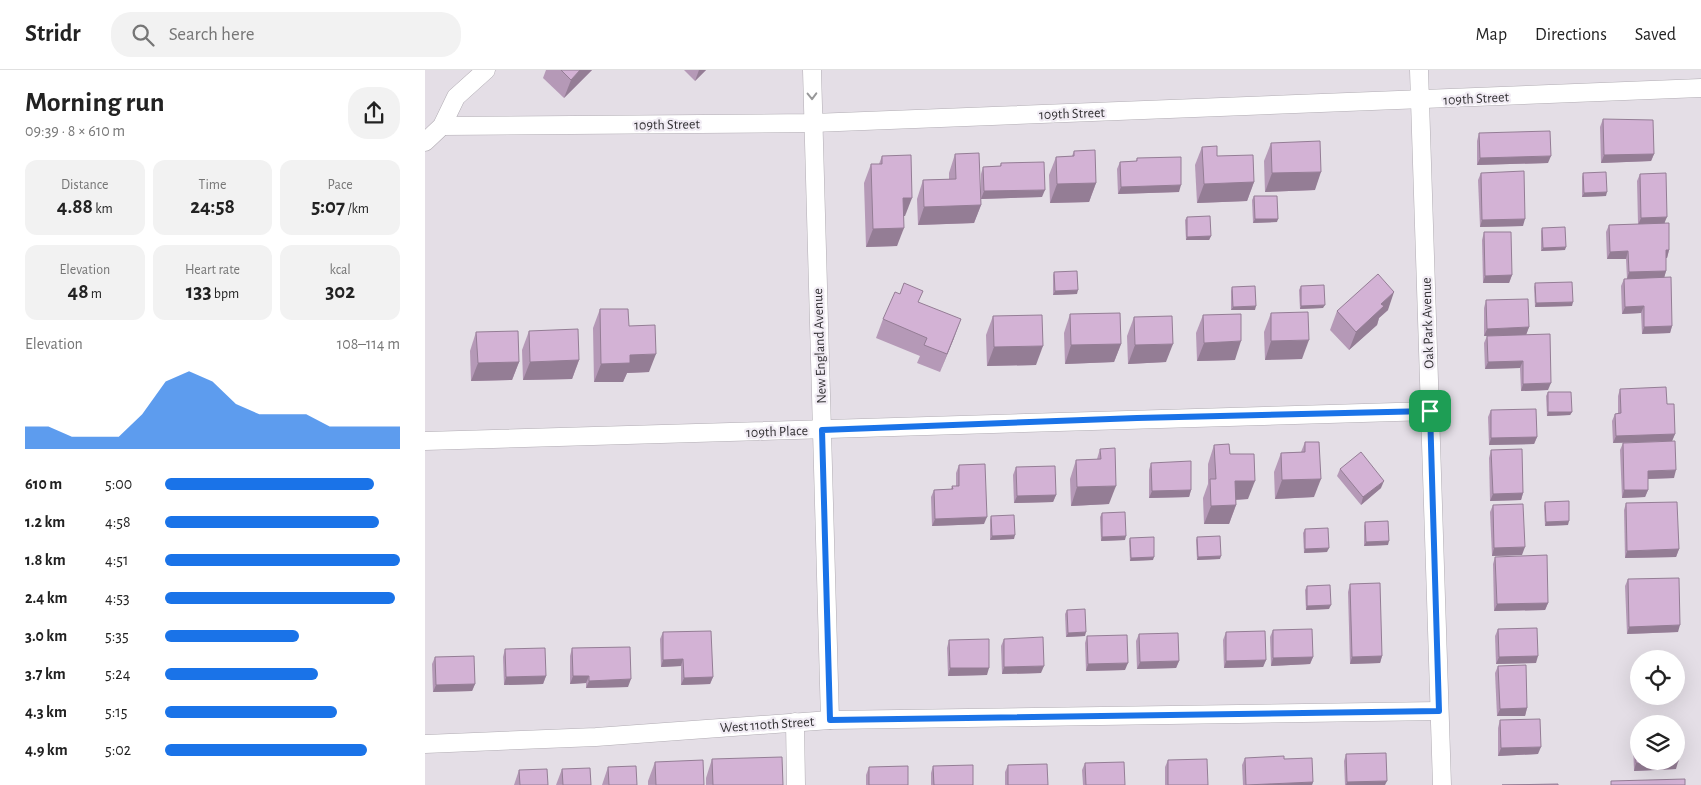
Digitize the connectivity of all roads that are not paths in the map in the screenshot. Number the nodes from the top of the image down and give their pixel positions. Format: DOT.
graph roads {
  1 [pos="486,70"];
  2 [pos="812,70"];
  3 [pos="1419,70"];
  4 [pos="1701,88"];
  5 [pos="1420,100"];
  6 [pos="813,123"];
  7 [pos="442,126"];
  8 [pos="425,142"];
  9 [pos="1430,411"];
  10 [pos="822,430"];
  11 [pos="425,441"];
  12 [pos="1439,711"];
  13 [pos="830,720"];
  14 [pos="795,722"];
  15 [pos="425,744"];
  16 [pos="796,785"];
  17 [pos="1442,785"];
  1 -- 7 [label="street"];
  2 -- 6 [label="street, New England Avenue, one-way"];
  3 -- 5 [label="street, Oak Park Avenue"];
  4 -- 5 [label="street, 109th Street"];
  5 -- 6 [label="street, 109th Street"];
  5 -- 9 [label="street, Oak Park Avenue"];
  6 -- 7 [label="street, 109th Street"];
  6 -- 10 [label="street, New England Avenue"];
  7 -- 8 [label="street"];
  9 -- 10 [label="street, 109th Place"];
  9 -- 12 [label="street, Oak Park Avenue"];
  10 -- 11 [label="street, 109th Place"];
  10 -- 13 [label="street, New England Avenue"];
  12 -- 13 [label="street, West 110th Street"];
  12 -- 17 [label="street, Oak Park Avenue"];
  13 -- 14 [label="street, West 110th Street"];
  14 -- 15 [label="street, West 110th Street"];
  14 -- 16 [label="street"];
}
